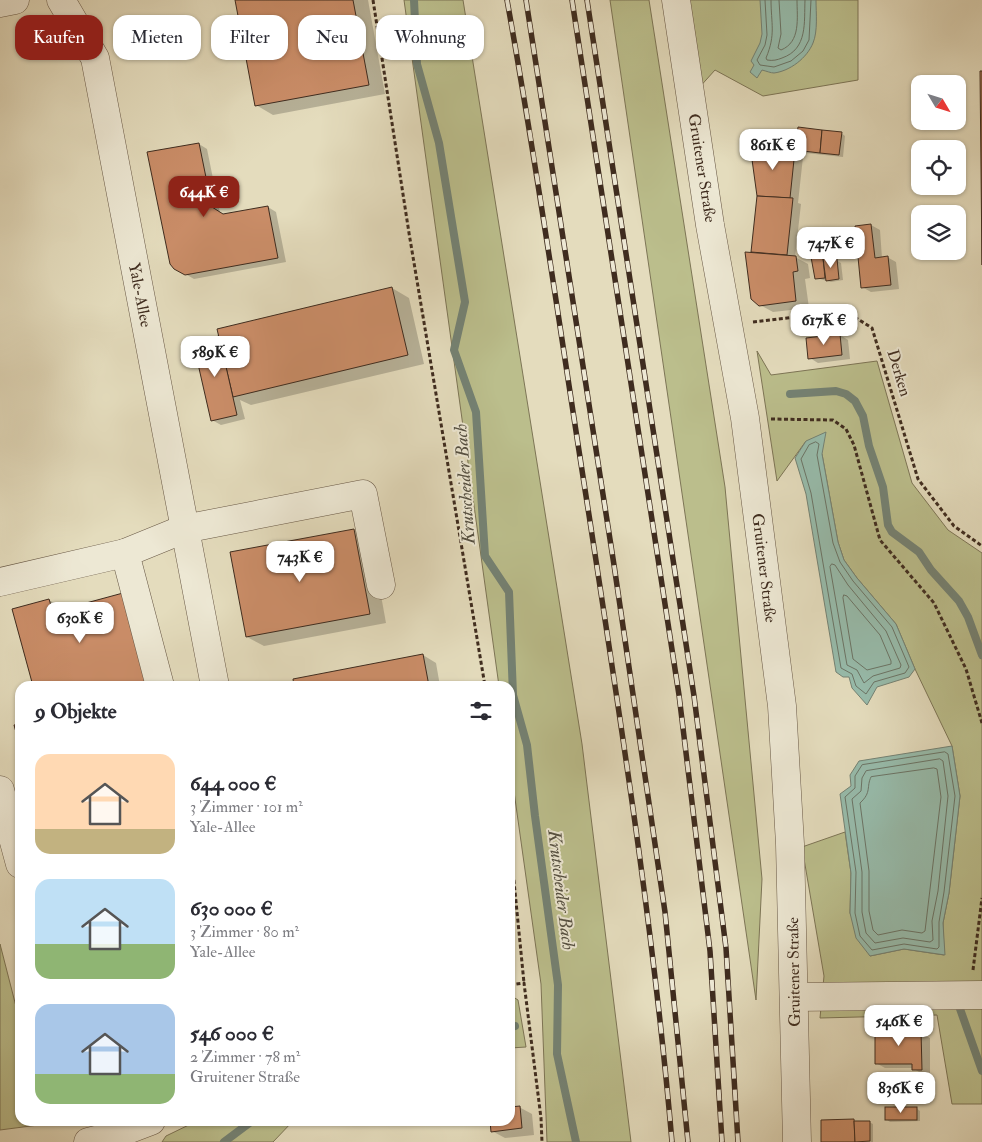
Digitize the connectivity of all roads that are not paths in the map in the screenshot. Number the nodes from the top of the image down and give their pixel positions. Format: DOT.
graph roads {
  1 [pos="15,0"];
  2 [pos="61,0"];
  3 [pos="676,0"];
  4 [pos="0,4"];
  5 [pos="184,529"];
  6 [pos="125,553"];
  7 [pos="0,582"];
  8 [pos="381,585"];
  9 [pos="159,681"];
  10 [pos="213,681"];
  11 [pos="0,790"];
  12 [pos="15,846"];
  13 [pos="976,995"];
  14 [pos="794,997"];
  15 [pos="138,1126"];
  16 [pos="88,1142"];
  17 [pos="797,1142"];
  1 -- 4 [label="street"];
  2 -- 5 [label="street, Yale-Allee"];
  3 -- 14 [label="street, Gruitener Straße"];
  5 -- 6 [label="street"];
  5 -- 8 [label="street"];
  5 -- 10 [label="street, Yale-Allee"];
  6 -- 7 [label="street"];
  6 -- 9 [label="street"];
  11 -- 12 [label="street"];
  13 -- 14 [label="street"];
  14 -- 17 [label="street, Gruitener Straße"];
  15 -- 16 [label="street"];
}
